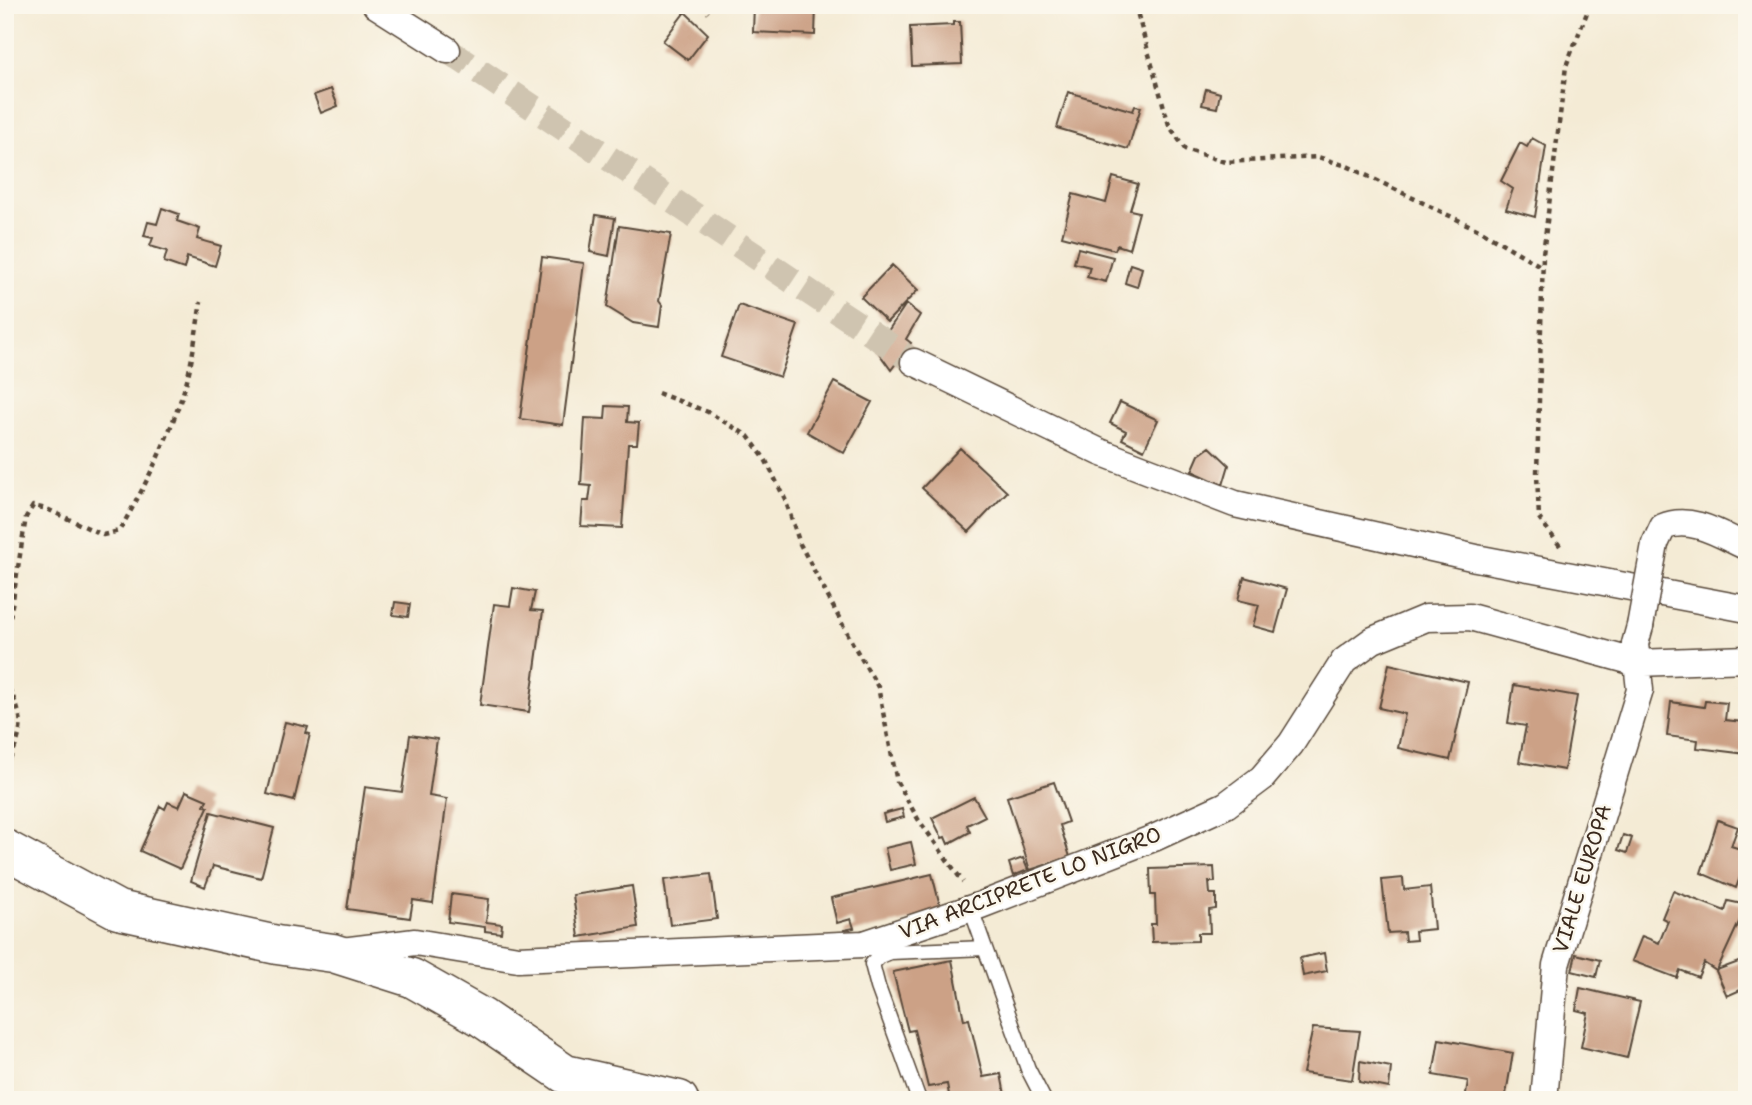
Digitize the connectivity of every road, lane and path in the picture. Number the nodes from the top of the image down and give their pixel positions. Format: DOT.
graph roads {
  1 [pos="376,5"];
  2 [pos="701,5"];
  3 [pos="1135,5"];
  4 [pos="1590,5"];
  5 [pos="708,13"];
  6 [pos="447,50"];
  7 [pos="1543,268"];
  8 [pos="201,302"];
  9 [pos="914,362"];
  10 [pos="658,393"];
  11 [pos="1747,547"];
  12 [pos="1564,551"];
  13 [pos="1747,609"];
  14 [pos="1747,659"];
  15 [pos="1638,663"];
  16 [pos="5,667"];
  17 [pos="5,679"];
  18 [pos="5,769"];
  19 [pos="5,849"];
  20 [pos="976,907"];
  21 [pos="985,948"];
  22 [pos="333,953"];
  23 [pos="679,1100"];
  24 [pos="919,1100"];
  25 [pos="1044,1100"];
  26 [pos="1544,1100"];
  1 -- 6 [label="street"];
  2 -- 5 [label="path"];
  3 -- 7 [label="path"];
  4 -- 7 [label="path"];
  7 -- 12 [label="path"];
  8 -- 16 [label="path"];
  9 -- 13 [label="street"];
  10 -- 20 [label="path"];
  11 -- 15 [label="street, VIALE EUROPA, bridge"];
  14 -- 15 [label="street, VIA ARCIPRETE LO NIGRO"];
  15 -- 20 [label="street, VIA ARCIPRETE LO NIGRO"];
  15 -- 26 [label="street, VIALE EUROPA"];
  17 -- 18 [label="path"];
  19 -- 22 [label="street"];
  20 -- 21 [label="lane"];
  20 -- 22 [label="street, VIA ARCIPRETE LO NIGRO"];
  21 -- 24 [label="lane"];
  21 -- 25 [label="lane"];
  22 -- 23 [label="street"];
}
